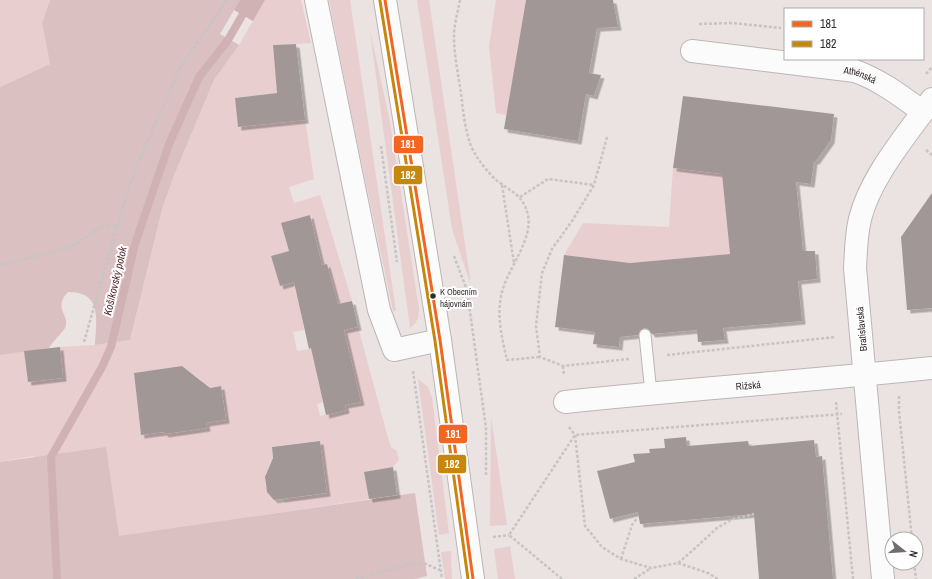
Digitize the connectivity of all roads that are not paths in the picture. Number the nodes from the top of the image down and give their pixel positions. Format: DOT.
graph roads {
  1 [pos="316,0"];
  2 [pos="385,0"];
  3 [pos="692,51"];
  4 [pos="784,59"];
  5 [pos="798,60"];
  6 [pos="857,65"];
  7 [pos="928,105"];
  8 [pos="645,335"];
  9 [pos="440,340"];
  10 [pos="932,368"];
  11 [pos="865,375"];
  12 [pos="650,393"];
  13 [pos="565,402"];
  14 [pos="473,579"];
  15 [pos="883,579"];
  1 -- 9 [label="street"];
  2 -- 9 [label="street"];
  3 -- 4 [label="street, Athénská"];
  5 -- 6 [label="street, Athénská"];
  6 -- 7 [label="street, Athénská"];
  7 -- 11 [label="street, Bratislavská"];
  8 -- 12 [label="lane"];
  9 -- 14 [label="street"];
  10 -- 11 [label="street, Rižská"];
  11 -- 12 [label="street, Rižská"];
  11 -- 15 [label="street, Bratislavská"];
  12 -- 13 [label="street, Rižská"];
}
